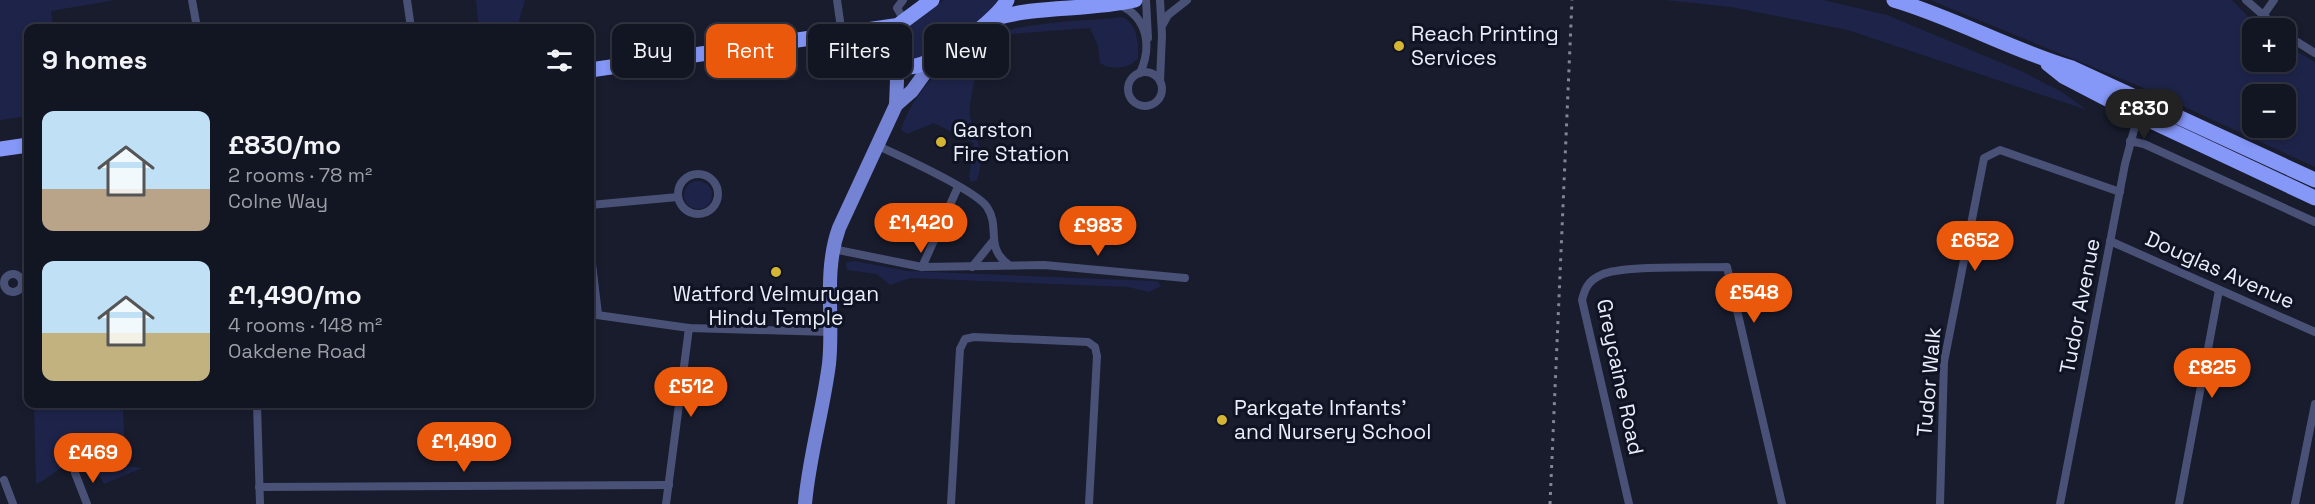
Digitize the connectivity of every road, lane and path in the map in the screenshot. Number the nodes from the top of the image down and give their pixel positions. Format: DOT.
graph roads {
  1 [pos="192,0"];
  2 [pos="407,0"];
  3 [pos="837,0"];
  4 [pos="903,0"];
  5 [pos="932,0"];
  6 [pos="1007,0"];
  7 [pos="1135,0"];
  8 [pos="1146,0"];
  9 [pos="1160,0"];
  10 [pos="1187,0"];
  11 [pos="1894,0"];
  12 [pos="2246,0"];
  13 [pos="2274,0"];
  14 [pos="1117,4"];
  15 [pos="2262,17"];
  16 [pos="992,19"];
  17 [pos="899,23"];
  18 [pos="196,24"];
  19 [pos="410,24"];
  20 [pos="841,24"];
  21 [pos="893,24"];
  22 [pos="985,24"];
  23 [pos="1162,26"];
  24 [pos="808,41"];
  25 [pos="2296,41"];
  26 [pos="1148,45"];
  27 [pos="2315,53"];
  28 [pos="2041,59"];
  29 [pos="594,69"];
  30 [pos="1140,73"];
  31 [pos="924,74"];
  32 [pos="896,78"];
  33 [pos="1160,81"];
  34 [pos="896,105"];
  35 [pos="2138,115"];
  36 [pos="2130,141"];
  37 [pos="24,146"];
  38 [pos="878,146"];
  39 [pos="0,149"];
  40 [pos="2315,180"];
  41 [pos="958,187"];
  42 [pos="2120,192"];
  43 [pos="678,198"];
  44 [pos="2315,198"];
  45 [pos="594,204"];
  46 [pos="2315,222"];
  47 [pos="993,241"];
  48 [pos="2110,241"];
  49 [pos="833,249"];
  50 [pos="1009,265"];
  51 [pos="922,267"];
  52 [pos="972,267"];
  53 [pos="1185,278"];
  54 [pos="2219,290"];
  55 [pos="594,314"];
  56 [pos="689,328"];
  57 [pos="830,332"];
  58 [pos="2315,332"];
  59 [pos="2315,404"];
  60 [pos="257,408"];
  61 [pos="75,473"];
  62 [pos="4,480"];
  63 [pos="669,485"];
  64 [pos="259,487"];
  65 [pos="13,504"];
  66 [pos="87,504"];
  67 [pos="260,504"];
  68 [pos="666,504"];
  69 [pos="805,504"];
  70 [pos="951,504"];
  71 [pos="1089,504"];
  72 [pos="1629,504"];
  73 [pos="1782,504"];
  74 [pos="1940,504"];
  75 [pos="2060,504"];
  76 [pos="2179,504"];
  77 [pos="2295,504"];
  1 -- 18 [label="street"];
  2 -- 19 [label="street"];
  3 -- 20 [label="street"];
  4 -- 17 [label="street"];
  5 -- 17 [label="highway"];
  6 -- 16 [label="highway"];
  7 -- 14 [label="highway"];
  8 -- 26 [label="street"];
  9 -- 23 [label="street"];
  10 -- 23 [label="street"];
  11 -- 28 [label="highway"];
  12 -- 15 [label="street"];
  13 -- 15 [label="street"];
  14 -- 16 [label="highway"];
  14 -- 26 [label="street"];
  16 -- 22 [label="highway"];
  17 -- 21 [label="highway"];
  23 -- 33 [label="street"];
  24 -- 29 [label="highway"];
  25 -- 27 [label="street"];
  26 -- 30 [label="street"];
  28 -- 35 [label="highway"];
  28 -- 40 [label="highway"];
  30 -- 33 [label="street"];
  30 -- 33 [label="street"];
  31 -- 34 [label="main road"];
  32 -- 34 [label="main road"];
  34 -- 38 [label="main road"];
  35 -- 36 [label="street, Tudor Avenue"];
  35 -- 44 [label="highway"];
  36 -- 42 [label="street, Tudor Avenue"];
  36 -- 46 [label="street"];
  37 -- 39 [label="highway"];
  38 -- 41 [label="street"];
  38 -- 49 [label="main road"];
  41 -- 47 [label="street"];
  41 -- 51 [label="street"];
  42 -- 48 [label="street, Tudor Avenue"];
  42 -- 74 [label="street, Tudor Walk"];
  43 -- 43 [label="street"];
  43 -- 45 [label="street"];
  47 -- 50 [label="street"];
  47 -- 52 [label="street"];
  48 -- 54 [label="street, Douglas Avenue"];
  48 -- 75 [label="street, Tudor Avenue"];
  49 -- 51 [label="street"];
  49 -- 57 [label="main road"];
  50 -- 52 [label="street"];
  50 -- 53 [label="street"];
  51 -- 52 [label="street"];
  54 -- 58 [label="street, Douglas Avenue"];
  54 -- 76 [label="street"];
  55 -- 56 [label="street"];
  56 -- 57 [label="street"];
  56 -- 63 [label="street"];
  57 -- 69 [label="main road"];
  59 -- 77 [label="street"];
  60 -- 64 [label="street"];
  61 -- 66 [label="street"];
  62 -- 65 [label="street"];
  63 -- 64 [label="street"];
  63 -- 68 [label="street"];
  64 -- 67 [label="street"];
  70 -- 71 [label="street"];
  72 -- 73 [label="street, Greycaine Road"];
}
